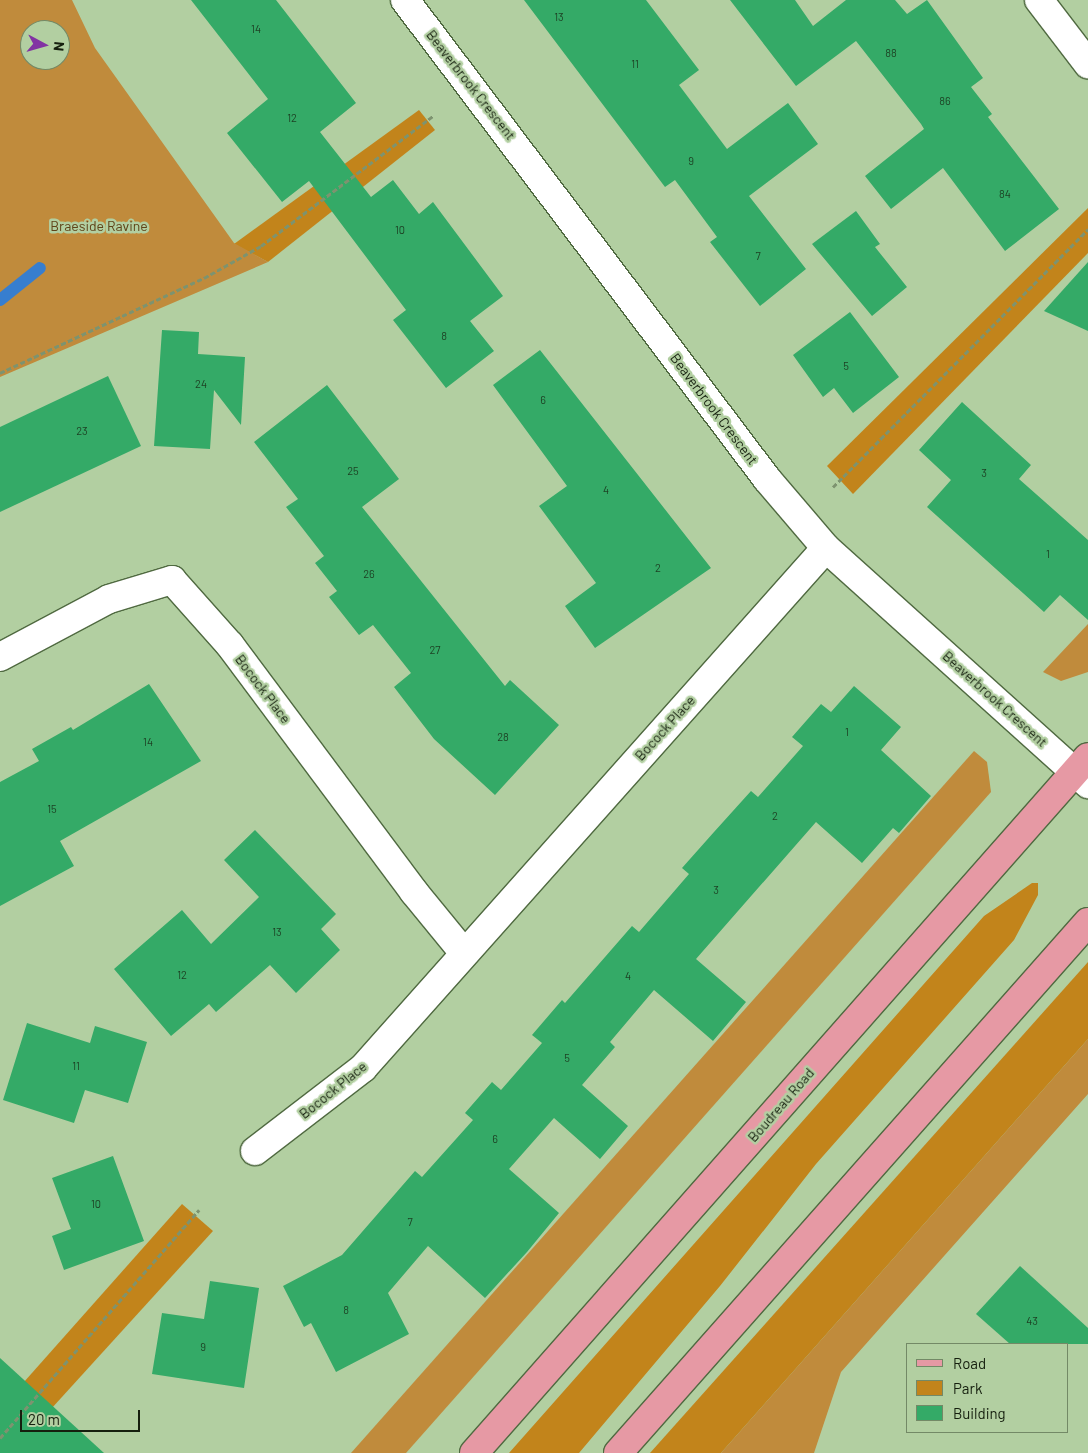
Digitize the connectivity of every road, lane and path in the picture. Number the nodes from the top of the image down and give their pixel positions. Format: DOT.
graph roads {
  1 [pos="405,0"];
  2 [pos="1039,0"];
  3 [pos="1088,64"];
  4 [pos="434,115"];
  5 [pos="1088,229"];
  6 [pos="0,373"];
  7 [pos="833,487"];
  8 [pos="826,548"];
  9 [pos="0,657"];
  10 [pos="1083,771"];
  11 [pos="1088,922"];
  12 [pos="464,953"];
  13 [pos="255,1151"];
  14 [pos="199,1210"];
  15 [pos="0,1438"];
  16 [pos="474,1453"];
  17 [pos="618,1453"];
  1 -- 8 [label="street, Beaverbrook Crescent"];
  2 -- 3 [label="street"];
  4 -- 6 [label="path"];
  5 -- 7 [label="path"];
  8 -- 10 [label="street, Beaverbrook Crescent"];
  8 -- 12 [label="street, Bocock Place"];
  9 -- 12 [label="street, Bocock Place"];
  10 -- 16 [label="main road, Boudreau Road"];
  11 -- 17 [label="main road"];
  12 -- 13 [label="street, Bocock Place"];
  14 -- 15 [label="path"];
}
